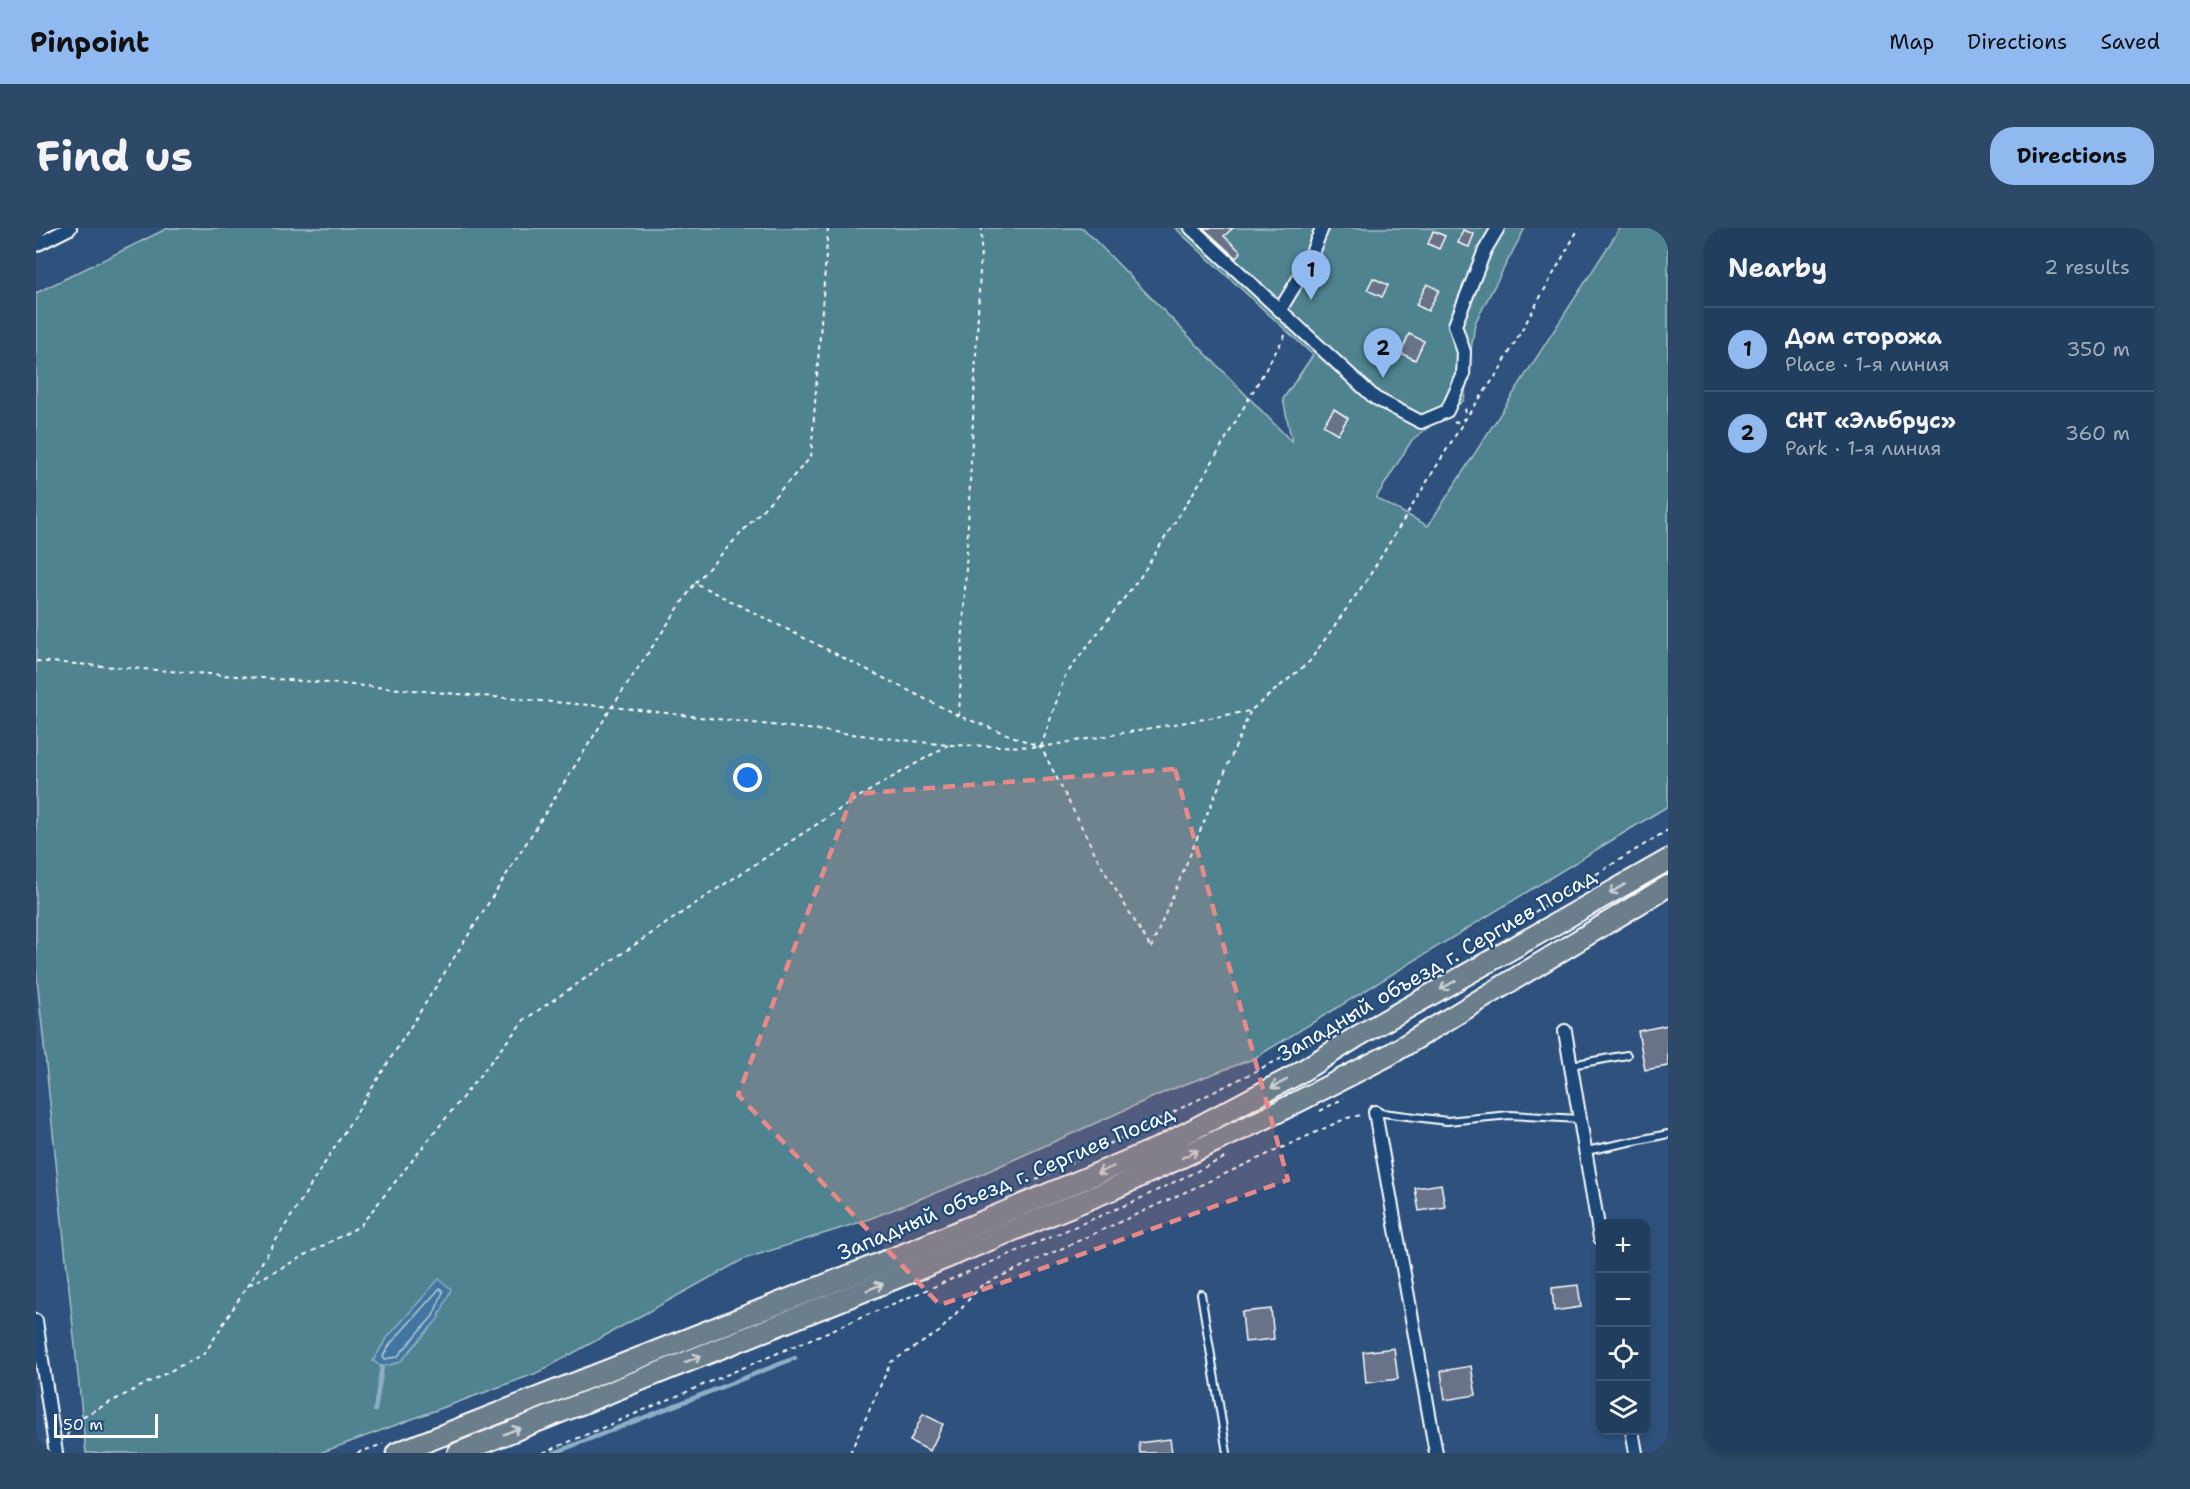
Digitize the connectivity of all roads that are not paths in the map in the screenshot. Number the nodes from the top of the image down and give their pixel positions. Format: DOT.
graph roads {
  1 [pos="70,228"];
  2 [pos="1191,228"];
  3 [pos="1323,228"];
  4 [pos="1498,228"];
  5 [pos="36,245"];
  6 [pos="1280,310"];
  7 [pos="1668,860"];
  8 [pos="1668,886"];
  9 [pos="1565,1030"];
  10 [pos="1627,1055"];
  11 [pos="1571,1065"];
  12 [pos="1375,1112"];
  13 [pos="1580,1119"];
  14 [pos="1668,1134"];
  15 [pos="1586,1151"];
  16 [pos="1597,1219"];
  17 [pos="1201,1294"];
  18 [pos="36,1328"];
  19 [pos="1633,1435"];
  20 [pos="394,1447"];
  21 [pos="56,1453"];
  22 [pos="458,1453"];
  23 [pos="1227,1453"];
  24 [pos="1436,1453"];
  25 [pos="1636,1453"];
  1 -- 5 [label="street"];
  2 -- 6 [label="street"];
  3 -- 6 [label="street"];
  4 -- 6 [label="street"];
  7 -- 20 [label="main road, Западный объезд г. Сергиев Посад, one-way"];
  22 -- 8 [label="main road, Западный объезд г. Сергиев Посад, one-way"];
  9 -- 11 [label="street"];
  10 -- 11 [label="lane"];
  11 -- 13 [label="street"];
  12 -- 13 [label="lane"];
  12 -- 24 [label="street"];
  13 -- 15 [label="street"];
  14 -- 15 [label="lane"];
  15 -- 16 [label="street"];
  17 -- 23 [label="lane"];
  18 -- 21 [label="street"];
  19 -- 25 [label="street"];
}
